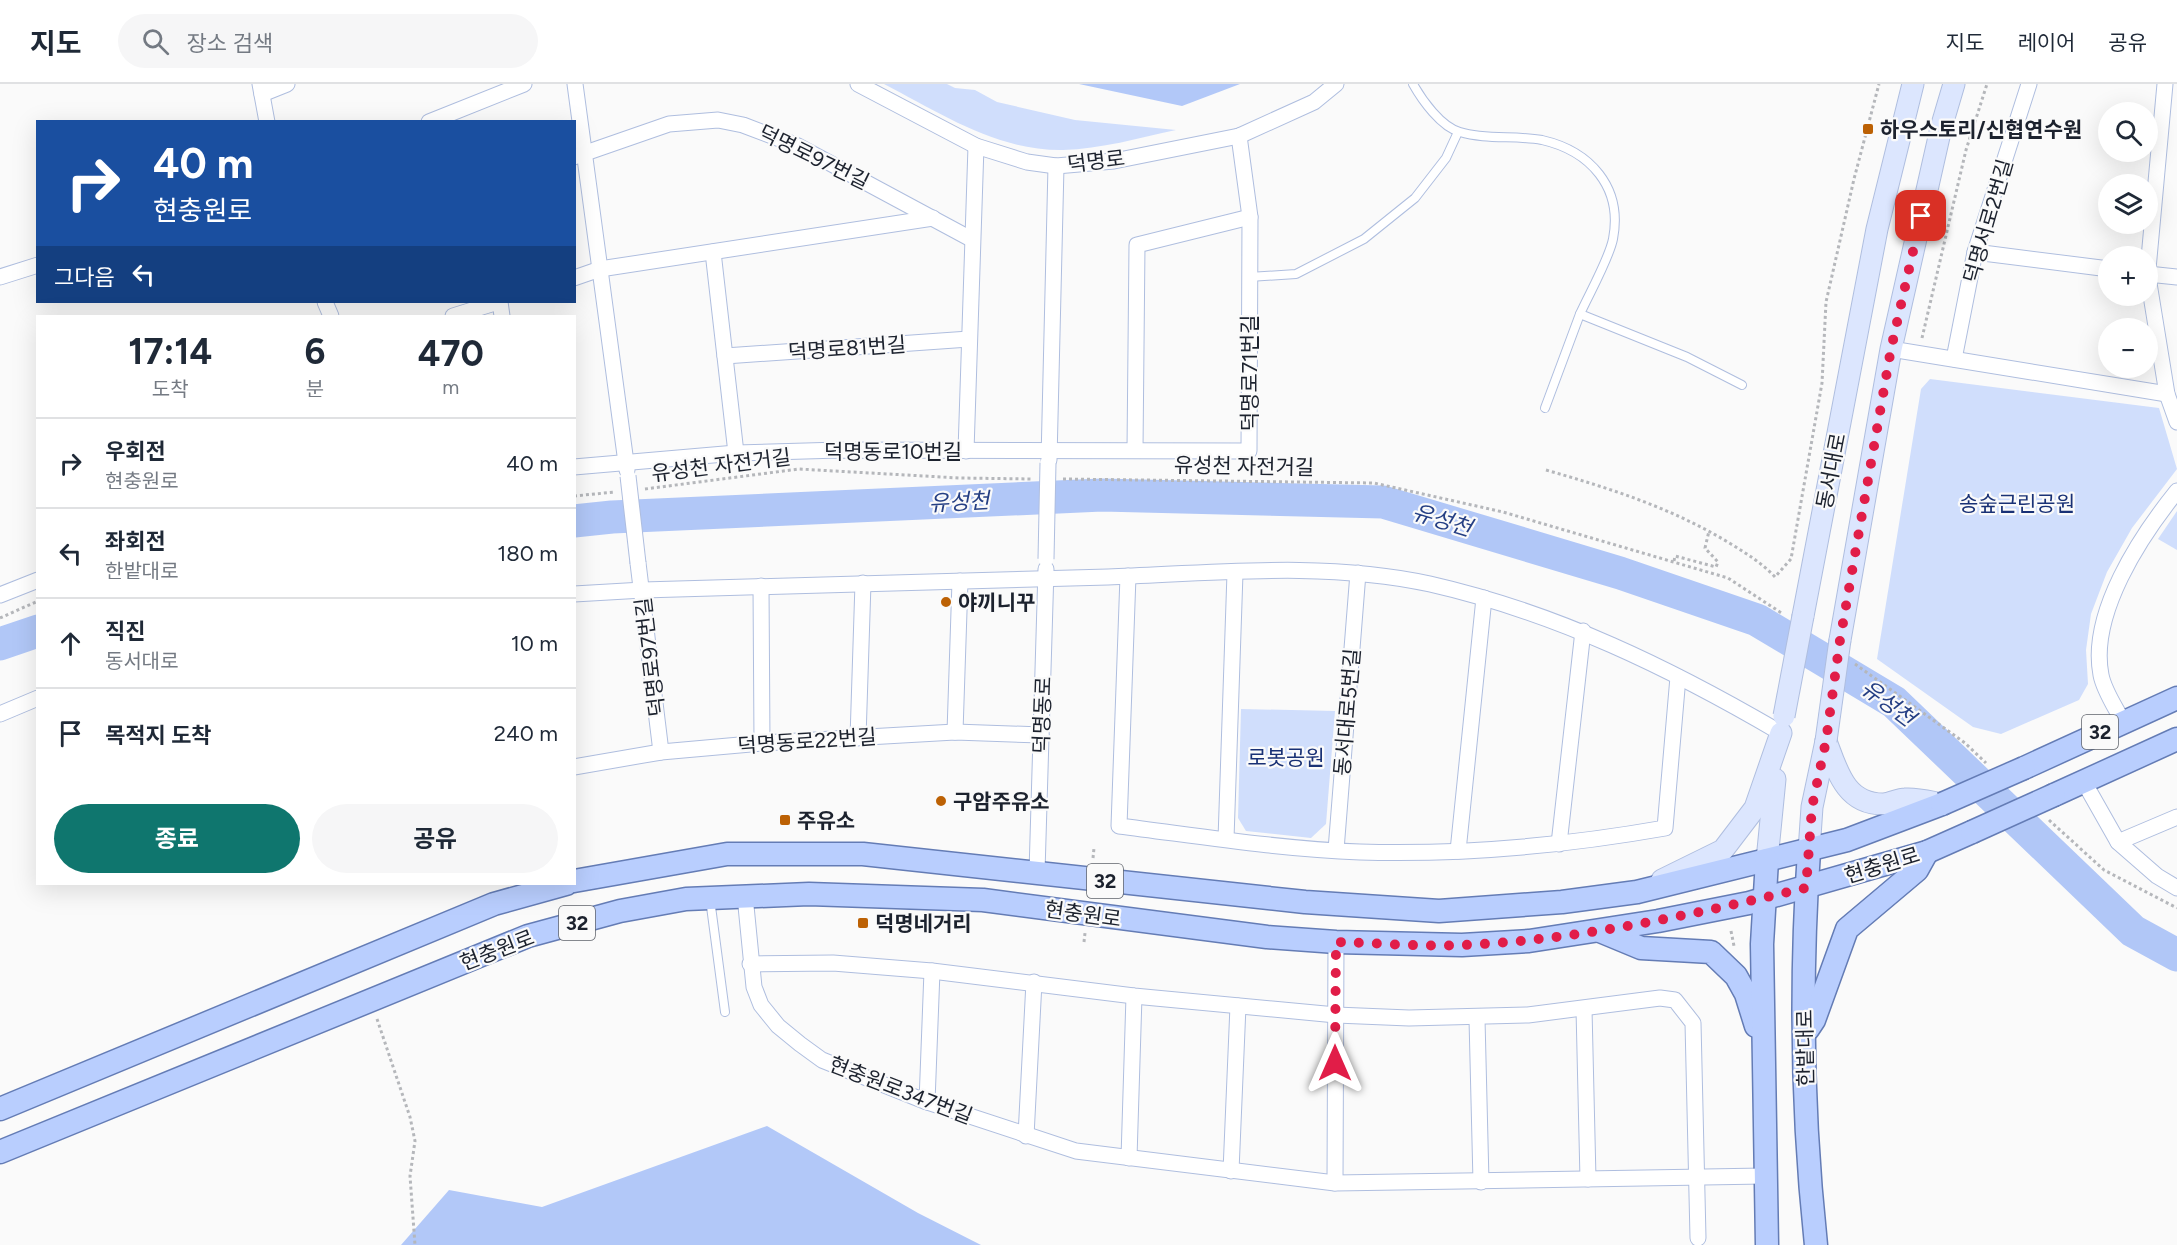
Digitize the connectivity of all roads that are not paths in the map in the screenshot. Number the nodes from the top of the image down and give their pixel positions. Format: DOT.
graph roads {
  1 [pos="287,84"];
  2 [pos="524,84"];
  3 [pos="575,84"];
  4 [pos="858,84"];
  5 [pos="1336,84"];
  6 [pos="1413,84"];
  7 [pos="1913,84"];
  8 [pos="1954,84"];
  9 [pos="2029,84"];
  10 [pos="2165,84"];
  11 [pos="261,89"];
  12 [pos="267,120"];
  13 [pos="434,120"];
  14 [pos="1458,132"];
  15 [pos="1239,136"];
  16 [pos="976,146"];
  17 [pos="580,155"];
  18 [pos="1056,166"];
  19 [pos="1250,217"];
  20 [pos="933,218"];
  21 [pos="971,239"];
  22 [pos="2150,246"];
  23 [pos="713,252"];
  24 [pos="1975,252"];
  25 [pos="36,267"];
  26 [pos="2098,268"];
  27 [pos="600,269"];
  28 [pos="2158,276"];
  29 [pos="0,277"];
  30 [pos="576,277"];
  31 [pos="1249,277"];
  32 [pos="2177,277"];
  33 [pos="496,303"];
  34 [pos="2153,306"];
  35 [pos="1580,314"];
  36 [pos="456,315"];
  37 [pos="969,339"];
  38 [pos="1891,349"];
  39 [pos="725,356"];
  40 [pos="1954,359"];
  41 [pos="1742,386"];
  42 [pos="2167,394"];
  43 [pos="1545,408"];
  44 [pos="2177,422"];
  45 [pos="1135,450"];
  46 [pos="966,451"];
  47 [pos="736,453"];
  48 [pos="1049,456"];
  49 [pos="576,466"];
  50 [pos="627,469"];
  51 [pos="2177,491"];
  52 [pos="1235,573"];
  53 [pos="1358,573"];
  54 [pos="1128,576"];
  55 [pos="1046,579"];
  56 [pos="36,581"];
  57 [pos="960,581"];
  58 [pos="863,583"];
  59 [pos="761,586"];
  60 [pos="643,590"];
  61 [pos="576,594"];
  62 [pos="0,595"];
  63 [pos="1484,598"];
  64 [pos="1583,631"];
  65 [pos="1678,677"];
  66 [pos="2177,698"];
  67 [pos="36,699"];
  68 [pos="0,714"];
  69 [pos="2123,722"];
  70 [pos="1783,725"];
  71 [pos="955,732"];
  72 [pos="1041,735"];
  73 [pos="858,738"];
  74 [pos="2177,739"];
  75 [pos="1826,741"];
  76 [pos="762,743"];
  77 [pos="661,752"];
  78 [pos="576,767"];
  79 [pos="2084,782"];
  80 [pos="1942,804"];
  81 [pos="2177,818"];
  82 [pos="1226,839"];
  83 [pos="2118,842"];
  84 [pos="1559,844"];
  85 [pos="1336,850"];
  86 [pos="1458,851"];
  87 [pos="1809,851"];
  88 [pos="1927,852"];
  89 [pos="1767,860"];
  90 [pos="1037,872"];
  91 [pos="576,880"];
  92 [pos="562,885"];
  93 [pos="1806,888"];
  94 [pos="2177,888"];
  95 [pos="1637,892"];
  96 [pos="746,896"];
  97 [pos="710,897"];
  98 [pos="1765,898"];
  99 [pos="1598,931"];
  100 [pos="1336,942"];
  101 [pos="750,964"];
  102 [pos="932,971"];
  103 [pos="1034,982"];
  104 [pos="1134,996"];
  105 [pos="1238,1006"];
  106 [pos="1584,1009"];
  107 [pos="725,1012"];
  108 [pos="1336,1015"];
  109 [pos="1477,1018"];
  110 [pos="1805,1032"];
  111 [pos="1763,1045"];
  112 [pos="927,1102"];
  113 [pos="0,1108"];
  114 [pos="1026,1136"];
  115 [pos="0,1152"];
  116 [pos="1129,1158"];
  117 [pos="1231,1171"];
  118 [pos="1764,1176"];
  119 [pos="1699,1178"];
  120 [pos="1588,1179"];
  121 [pos="1480,1182"];
  122 [pos="1335,1183"];
  123 [pos="1698,1238"];
  124 [pos="1767,1245"];
  125 [pos="1816,1245"];
  1 -- 11 [label="street"];
  2 -- 13 [label="street"];
  3 -- 17 [label="street"];
  4 -- 16 [label="street, 덕명로"];
  5 -- 15 [label="street, 덕명로"];
  6 -- 14 [label="lane"];
  7 -- 70 [label="street, 동서대로, bridge"];
  8 -- 38 [label="street, 동서대로"];
  9 -- 24 [label="street, 덕명서로2번길"];
  10 -- 22 [label="street"];
  11 -- 12 [label="street"];
  14 -- 31 [label="lane"];
  14 -- 35 [label="lane"];
  15 -- 18 [label="street, 덕명로"];
  15 -- 19 [label="street, 덕명로71번길"];
  16 -- 18 [label="street, 덕명로"];
  16 -- 21 [label="street"];
  17 -- 20 [label="street, 덕명로97번길"];
  17 -- 27 [label="street"];
  18 -- 48 [label="street"];
  19 -- 31 [label="street, 덕명로71번길"];
  19 -- 45 [label="street"];
  20 -- 21 [label="street, 덕명로97번길"];
  20 -- 23 [label="street"];
  21 -- 37 [label="street"];
  23 -- 27 [label="street"];
  23 -- 39 [label="street"];
  24 -- 26 [label="street"];
  24 -- 40 [label="street, 덕명서로2번길"];
  25 -- 29 [label="street"];
  27 -- 30 [label="street"];
  27 -- 50 [label="street"];
  28 -- 32 [label="street"];
  31 -- 45 [label="street, 덕명로71번길"];
  33 -- 36 [label="street"];
  34 -- 42 [label="street"];
  35 -- 41 [label="lane"];
  35 -- 43 [label="lane"];
  37 -- 39 [label="street, 덕명로81번길"];
  37 -- 46 [label="street"];
  38 -- 40 [label="street"];
  38 -- 75 [label="street, 동서대로, bridge"];
  39 -- 47 [label="street"];
  40 -- 42 [label="street"];
  42 -- 44 [label="street"];
  45 -- 48 [label="street, 덕명로71번길"];
  46 -- 47 [label="street, 덕명동로10번길"];
  46 -- 48 [label="street, 덕명동로10번길"];
  47 -- 50 [label="street, 덕명동로10번길"];
  48 -- 55 [label="street, 덕명동로, bridge"];
  49 -- 50 [label="street, 덕명동로10번길"];
  50 -- 60 [label="street, 덕명로97번길, bridge"];
  51 -- 69 [label="street"];
  52 -- 53 [label="street"];
  52 -- 54 [label="street"];
  52 -- 82 [label="street"];
  53 -- 63 [label="street"];
  53 -- 85 [label="street, 동서대로5번길"];
  54 -- 55 [label="street"];
  54 -- 82 [label="street"];
  55 -- 57 [label="street"];
  55 -- 72 [label="street, 덕명동로"];
  56 -- 62 [label="street"];
  57 -- 58 [label="street"];
  57 -- 71 [label="street"];
  58 -- 59 [label="street"];
  58 -- 73 [label="street"];
  59 -- 60 [label="street"];
  59 -- 76 [label="street"];
  60 -- 61 [label="street"];
  60 -- 77 [label="street, 덕명로97번길"];
  63 -- 64 [label="street"];
  63 -- 86 [label="street"];
  64 -- 65 [label="street"];
  64 -- 84 [label="street"];
  65 -- 70 [label="street"];
  65 -- 84 [label="street"];
  66 -- 69 [label="main road, 현충원로 / 32"];
  67 -- 68 [label="street"];
  69 -- 80 [label="main road, 현충원로 / 32, bridge"];
  70 -- 89 [label="street, 동서대로"];
  70 -- 95 [label="street"];
  71 -- 72 [label="street, 덕명동로22번길"];
  71 -- 73 [label="street, 덕명동로22번길"];
  72 -- 90 [label="street, 덕명동로"];
  73 -- 76 [label="street, 덕명동로22번길"];
  74 -- 79 [label="main road, 현충원로 / 32"];
  75 -- 80 [label="street"];
  75 -- 87 [label="street, 동서대로"];
  76 -- 77 [label="street, 덕명동로22번길"];
  77 -- 78 [label="street, 덕명동로22번길"];
  79 -- 83 [label="street"];
  79 -- 88 [label="main road, 현충원로 / 32, bridge"];
  80 -- 87 [label="main road, 현충원로 / 32"];
  81 -- 83 [label="street"];
  82 -- 85 [label="street"];
  83 -- 94 [label="street"];
  84 -- 86 [label="street"];
  85 -- 86 [label="street"];
  87 -- 89 [label="main road, 현충원로 / 32"];
  87 -- 93 [label="main road, 한밭대로"];
  88 -- 93 [label="main road, 현충원로 / 32"];
  88 -- 110 [label="main road"];
  89 -- 95 [label="main road, 현충원로 / 32"];
  89 -- 98 [label="main road, 한밭대로"];
  90 -- 91 [label="main road, 현충원로 / 32"];
  90 -- 95 [label="main road, 현충원로 / 32"];
  92 -- 113 [label="main road, 현충원로 / 32"];
  93 -- 98 [label="main road, 현충원로 / 32"];
  93 -- 110 [label="main road, 한밭대로"];
  96 -- 97 [label="main road, 현충원로 / 32"];
  96 -- 100 [label="main road, 현충원로 / 32"];
  96 -- 101 [label="street, 현충원로347번길"];
  97 -- 107 [label="lane"];
  97 -- 115 [label="main road, 현충원로 / 32"];
  98 -- 99 [label="main road, 현충원로"];
  98 -- 111 [label="main road, 한밭대로"];
  99 -- 100 [label="main road, 현충원로"];
  99 -- 111 [label="main road"];
  100 -- 108 [label="street"];
  101 -- 102 [label="street"];
  101 -- 112 [label="street, 현충원로347번길"];
  102 -- 103 [label="street"];
  102 -- 112 [label="street"];
  103 -- 104 [label="street"];
  103 -- 114 [label="street"];
  104 -- 105 [label="street"];
  104 -- 116 [label="street"];
  105 -- 108 [label="street"];
  105 -- 117 [label="street"];
  106 -- 109 [label="street"];
  106 -- 119 [label="street"];
  106 -- 120 [label="street"];
  108 -- 109 [label="street"];
  108 -- 122 [label="street"];
  109 -- 121 [label="street"];
  110 -- 125 [label="main road, 한밭대로"];
  111 -- 118 [label="main road, 한밭대로"];
  112 -- 114 [label="street, 현충원로347번길"];
  114 -- 116 [label="street, 현충원로347번길"];
  116 -- 117 [label="street, 현충원로347번길"];
  117 -- 122 [label="street, 현충원로347번길"];
  118 -- 119 [label="street, 현충원로347번길"];
  118 -- 124 [label="main road, 한밭대로"];
  119 -- 120 [label="street, 현충원로347번길"];
  119 -- 123 [label="street"];
  120 -- 121 [label="street, 현충원로347번길"];
  121 -- 122 [label="street, 현충원로347번길"];
}
